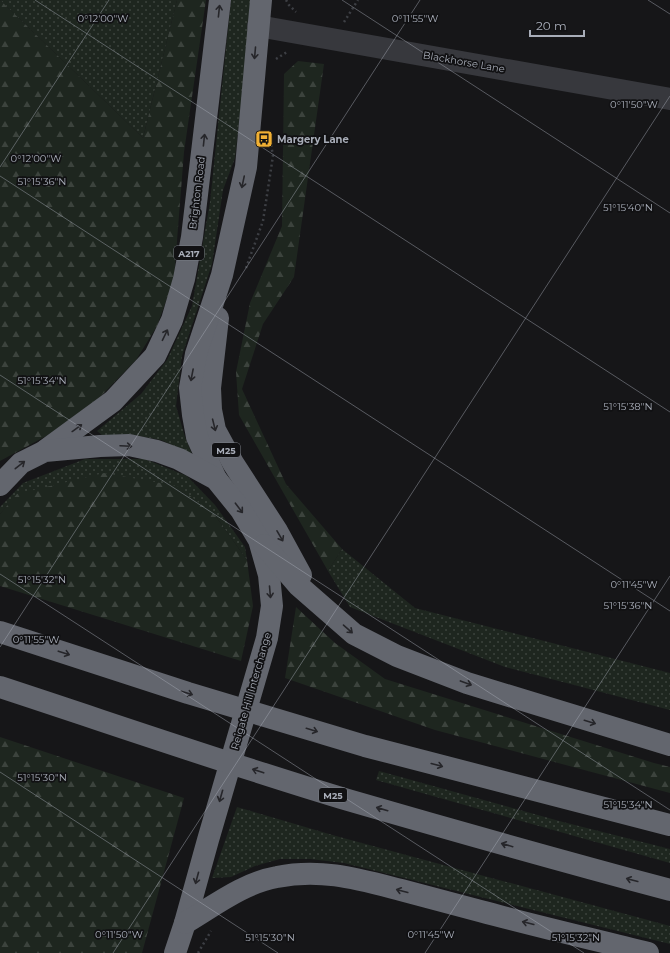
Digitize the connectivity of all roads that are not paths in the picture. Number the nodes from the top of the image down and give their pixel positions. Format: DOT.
graph roads {
  1 [pos="220,0"];
  2 [pos="261,0"];
  3 [pos="258,26"];
  4 [pos="670,99"];
  5 [pos="233,275"];
  6 [pos="45,451"];
  7 [pos="216,479"];
  8 [pos="1,483"];
  9 [pos="259,540"];
  10 [pos="319,604"];
  11 [pos="0,632"];
  12 [pos="0,687"];
  13 [pos="670,745"];
  14 [pos="670,825"];
  15 [pos="670,890"];
  16 [pos="185,923"];
  17 [pos="175,953"];
  18 [pos="648,953"];
  6 -- 1 [label="highway, Brighton Road / A217, one-way"];
  2 -- 3 [label="highway"];
  3 -- 4 [label="street, Blackhorse Lane"];
  3 -- 5 [label="highway, one-way"];
  5 -- 7 [label="highway, one-way"];
  5 -- 10 [label="highway, M25, one-way"];
  6 -- 7 [label="highway, Reigate Hill Interchange, one-way"];
  8 -- 6 [label="highway, Reigate Hill Interchange, one-way"];
  7 -- 9 [label="highway, Reigate Hill Interchange, one-way"];
  9 -- 10 [label="highway, M25"];
  9 -- 16 [label="highway, Reigate Hill Interchange, one-way"];
  10 -- 13 [label="highway, M25, one-way"];
  11 -- 14 [label="highway, one-way"];
  15 -- 12 [label="highway, M25, one-way"];
  16 -- 17 [label="highway, Reigate Hill Interchange"];
  18 -- 16 [label="highway, one-way"];
}
